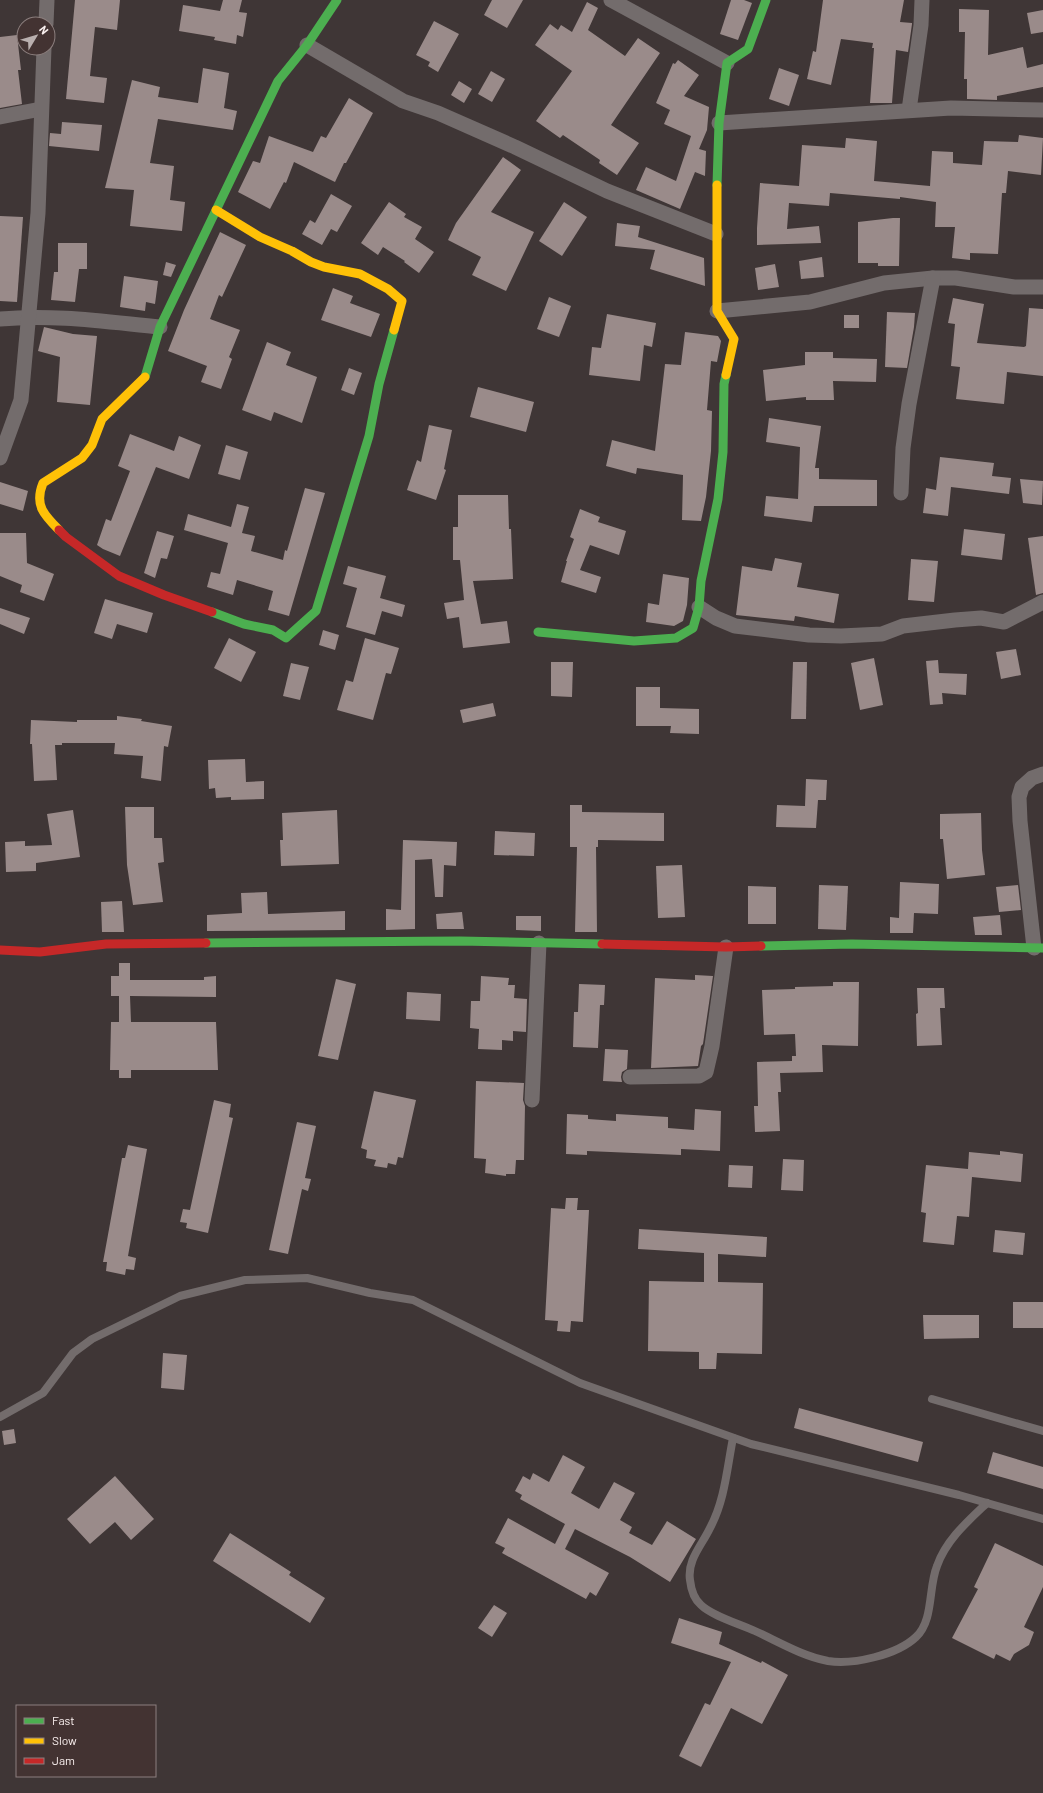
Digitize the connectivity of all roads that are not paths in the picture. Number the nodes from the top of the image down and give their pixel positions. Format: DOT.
graph roads {
  1 [pos="47,0"];
  2 [pos="337,0"];
  3 [pos="611,0"];
  4 [pos="766,0"];
  5 [pos="922,0"];
  6 [pos="46,16"];
  7 [pos="307,45"];
  8 [pos="44,56"];
  9 [pos="727,63"];
  10 [pos="41,109"];
  11 [pos="909,110"];
  12 [pos="1043,110"];
  13 [pos="0,117"];
  14 [pos="719,123"];
  15 [pos="216,210"];
  16 [pos="716,234"];
  17 [pos="933,278"];
  18 [pos="1043,287"];
  19 [pos="717,311"];
  20 [pos="30,316"];
  21 [pos="0,319"];
  22 [pos="160,328"];
  23 [pos="0,458"];
  24 [pos="901,493"];
  25 [pos="1043,602"];
  26 [pos="699,607"];
  27 [pos="538,632"];
  28 [pos="1043,774"];
  29 [pos="539,943"];
  30 [pos="726,947"];
  31 [pos="1038,948"];
  32 [pos="0,950"];
  33 [pos="630,1077"];
  34 [pos="532,1100"];
  35 [pos="932,1400"];
  36 [pos="0,1416"];
  37 [pos="1043,1432"];
  38 [pos="732,1438"];
  39 [pos="987,1503"];
  40 [pos="1043,1519"];
  1 -- 6 [label="street"];
  2 -- 7 [label="street"];
  3 -- 9 [label="street"];
  4 -- 9 [label="street"];
  5 -- 11 [label="street"];
  7 -- 15 [label="street"];
  7 -- 16 [label="street"];
  8 -- 10 [label="street"];
  9 -- 14 [label="street"];
  10 -- 13 [label="street"];
  10 -- 20 [label="street"];
  11 -- 12 [label="street"];
  11 -- 14 [label="street"];
  14 -- 16 [label="street"];
  15 -- 22 [label="street"];
  15 -- 22 [label="street"];
  16 -- 19 [label="street"];
  17 -- 18 [label="street"];
  17 -- 19 [label="street"];
  17 -- 24 [label="street"];
  19 -- 26 [label="street"];
  20 -- 21 [label="street"];
  20 -- 22 [label="street"];
  20 -- 23 [label="street"];
  25 -- 26 [label="street"];
  26 -- 27 [label="street"];
  28 -- 31 [label="street"];
  29 -- 30 [label="street"];
  29 -- 32 [label="street"];
  29 -- 34 [label="street"];
  30 -- 31 [label="street"];
  30 -- 33 [label="street"];
  35 -- 37 [label="lane"];
  36 -- 38 [label="lane"];
  38 -- 39 [label="lane"];
  38 -- 39 [label="lane"];
  39 -- 40 [label="lane"];
}
